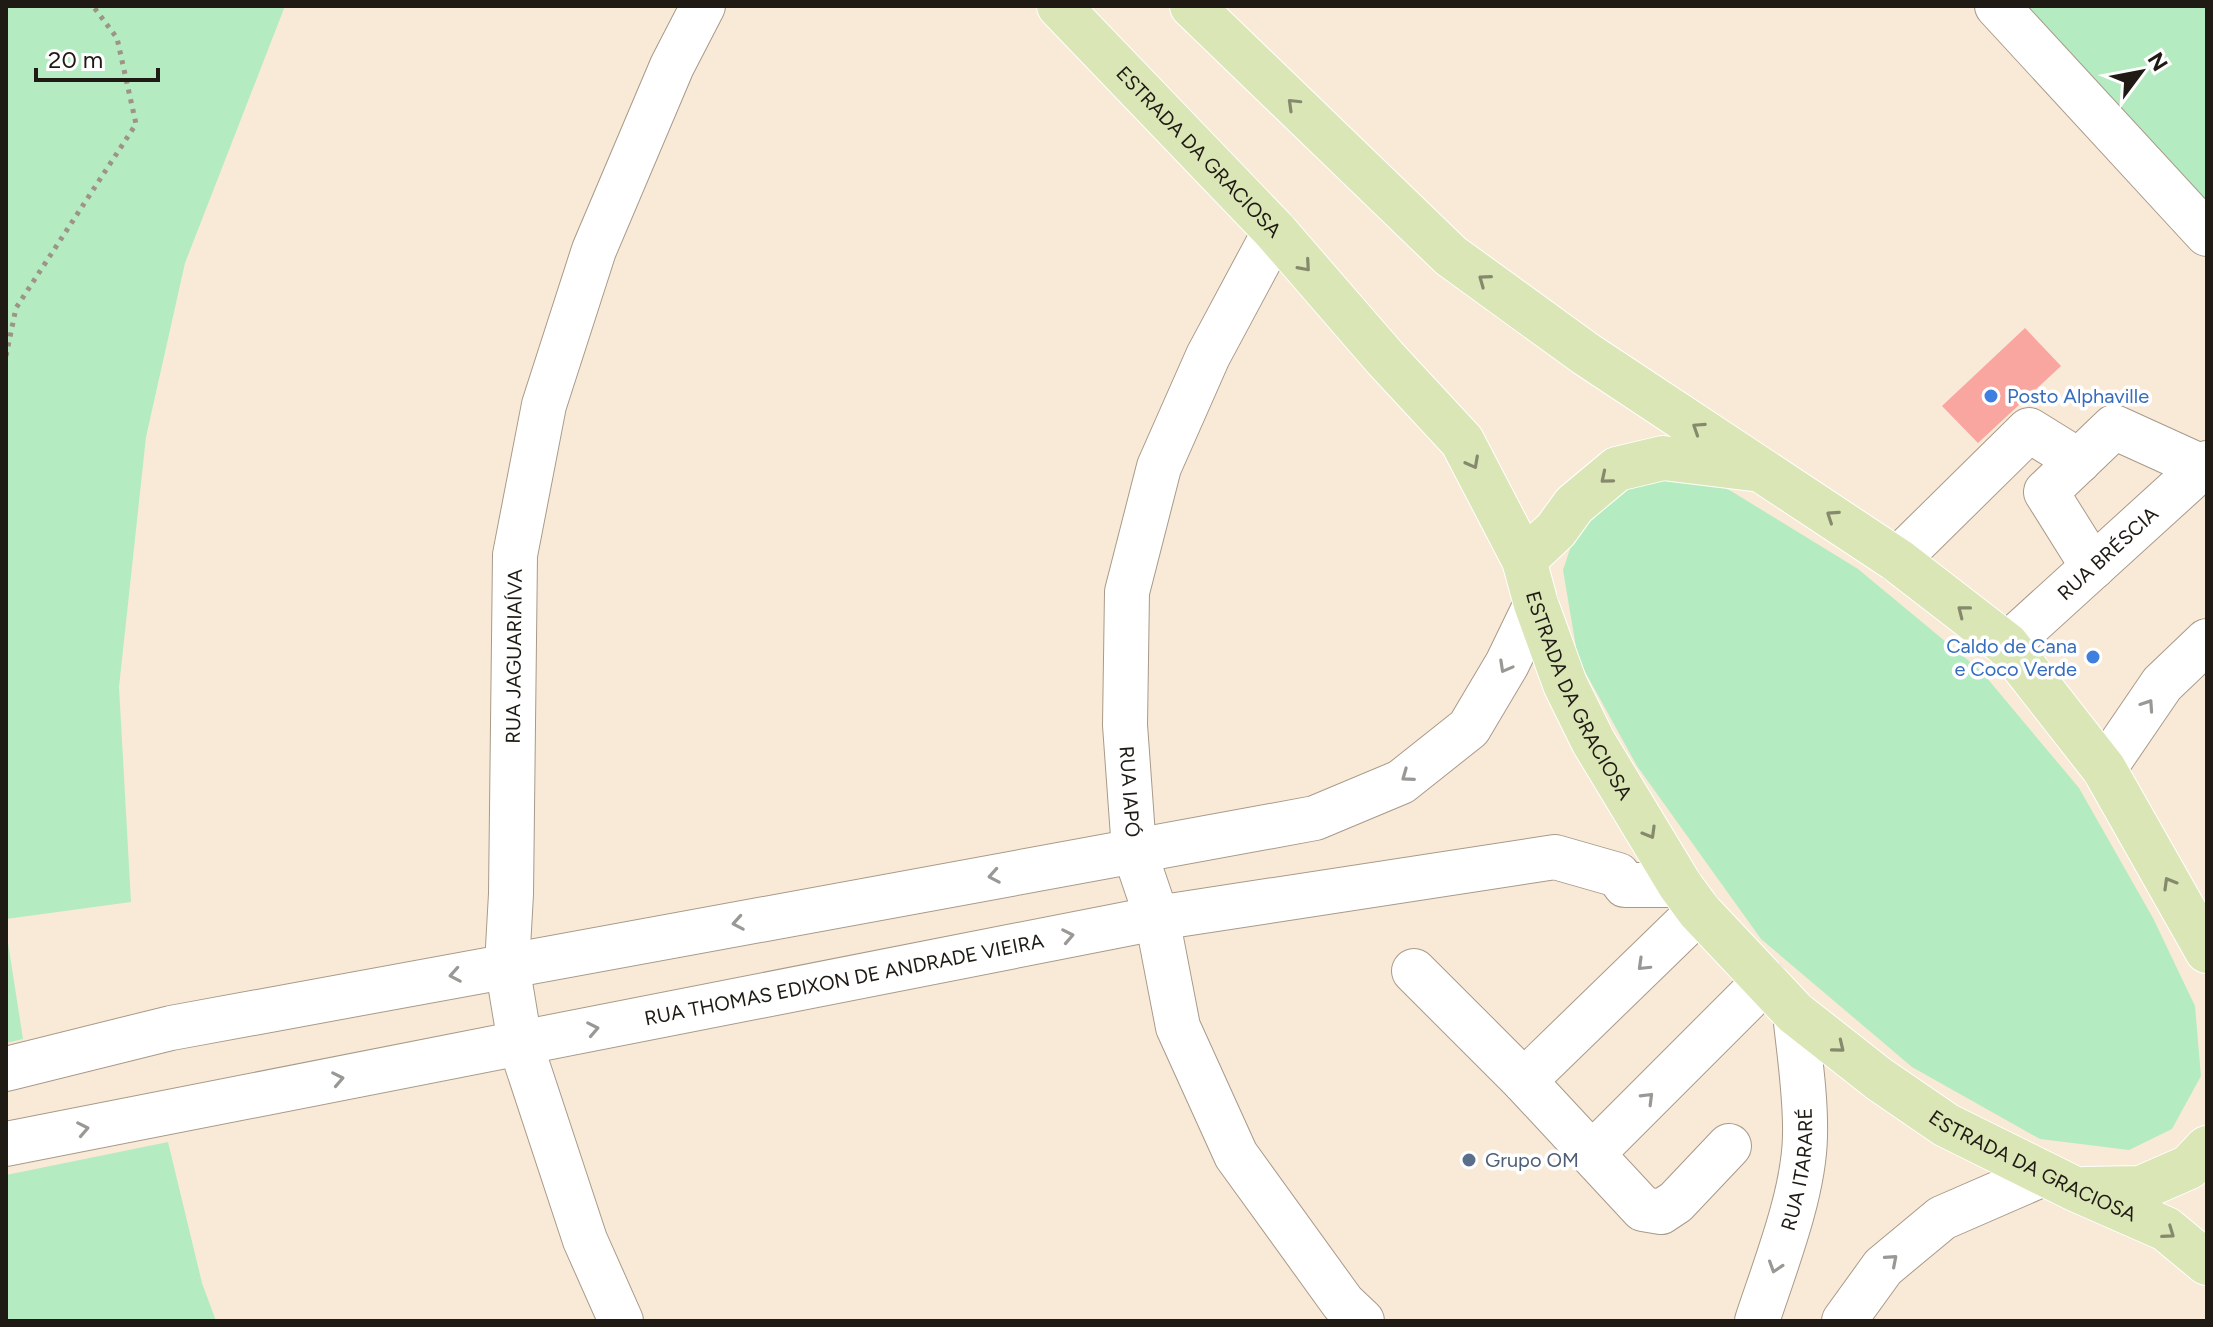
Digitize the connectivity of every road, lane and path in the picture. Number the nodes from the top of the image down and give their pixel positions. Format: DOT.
graph roads {
  1 [pos="93,6"];
  2 [pos="703,6"];
  3 [pos="1059,6"];
  4 [pos="1192,6"];
  5 [pos="1997,6"];
  6 [pos="1275,231"];
  7 [pos="2207,234"];
  8 [pos="6,356"];
  9 [pos="2079,461"];
  10 [pos="2204,465"];
  11 [pos="1763,470"];
  12 [pos="1524,560"];
  13 [pos="1897,560"];
  14 [pos="2093,567"];
  15 [pos="1536,604"];
  16 [pos="2207,641"];
  17 [pos="2007,645"];
  18 [pos="2104,769"];
  19 [pos="1134,850"];
  20 [pos="1689,898"];
  21 [pos="1157,918"];
  22 [pos="2207,951"];
  23 [pos="507,965"];
  24 [pos="1414,971"];
  25 [pos="1765,981"];
  26 [pos="1795,1013"];
  27 [pos="520,1043"];
  28 [pos="6,1069"];
  29 [pos="1524,1081"];
  30 [pos="6,1144"];
  31 [pos="1729,1146"];
  32 [pos="2207,1148"];
  33 [pos="1593,1153"];
  34 [pos="2059,1181"];
  35 [pos="2207,1263"];
  36 [pos="621,1321"];
  37 [pos="1362,1321"];
  38 [pos="1757,1321"];
  39 [pos="1844,1321"];
  1 -- 8 [label="path"];
  2 -- 23 [label="street, RUA JAGUARIAÍVA"];
  3 -- 6 [label="main road, ESTRADA DA GRACIOSA"];
  11 -- 4 [label="main road, one-way"];
  5 -- 7 [label="street"];
  6 -- 12 [label="main road, ESTRADA DA GRACIOSA, one-way"];
  6 -- 19 [label="street, RUA IAPÓ"];
  9 -- 10 [label="street"];
  9 -- 13 [label="street"];
  9 -- 14 [label="street"];
  10 -- 14 [label="street, RUA BRÉSCIA"];
  11 -- 12 [label="main road, one-way"];
  13 -- 11 [label="main road, one-way"];
  12 -- 15 [label="main road, ESTRADA DA GRACIOSA"];
  17 -- 13 [label="main road, one-way"];
  14 -- 17 [label="street, RUA BRÉSCIA"];
  15 -- 19 [label="street, one-way"];
  15 -- 20 [label="main road, ESTRADA DA GRACIOSA, one-way"];
  18 -- 16 [label="street, one-way"];
  17 -- 18 [label="main road"];
  22 -- 18 [label="main road, one-way"];
  19 -- 21 [label="street, RUA IAPÓ"];
  19 -- 23 [label="street, one-way"];
  20 -- 21 [label="street, RUA THOMAS EDIXON DE ANDRADE VIEIRA"];
  20 -- 25 [label="main road, ESTRADA DA GRACIOSA"];
  20 -- 29 [label="street, one-way"];
  27 -- 21 [label="street, RUA THOMAS EDIXON DE ANDRADE VIEIRA, one-way"];
  21 -- 37 [label="street, RUA IAPÓ"];
  23 -- 27 [label="street, RUA JAGUARIAÍVA"];
  23 -- 28 [label="street, one-way"];
  24 -- 29 [label="street"];
  25 -- 26 [label="main road, ESTRADA DA GRACIOSA"];
  33 -- 25 [label="street, one-way"];
  26 -- 34 [label="main road, ESTRADA DA GRACIOSA, one-way"];
  26 -- 38 [label="street, RUA ITARARÉ, one-way"];
  30 -- 27 [label="street, RUA THOMAS EDIXON DE ANDRADE VIEIRA, one-way"];
  27 -- 36 [label="street, RUA JAGUARIAÍVA"];
  29 -- 33 [label="street"];
  31 -- 33 [label="street"];
  32 -- 34 [label="main road"];
  34 -- 35 [label="main road, ESTRADA DA GRACIOSA, one-way"];
  39 -- 34 [label="street, one-way"];
}
